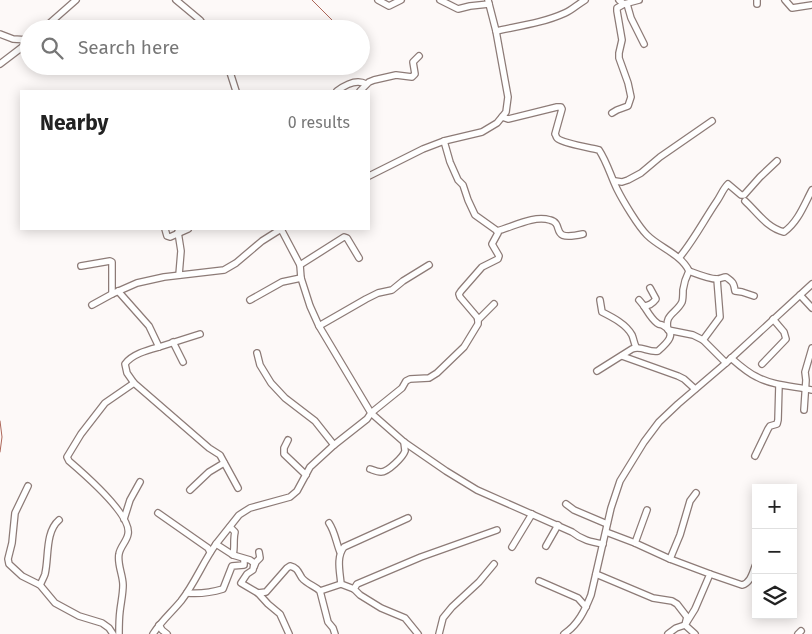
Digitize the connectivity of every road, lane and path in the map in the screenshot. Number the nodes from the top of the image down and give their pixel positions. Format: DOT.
graph roads {
  1 [pos="76,0"];
  2 [pos="176,0"];
  3 [pos="378,0"];
  4 [pos="401,0"];
  5 [pos="440,0"];
  6 [pos="585,0"];
  7 [pos="639,0"];
  8 [pos="785,0"];
  9 [pos="488,2"];
  10 [pos="576,2"];
  11 [pos="623,3"];
  12 [pos="812,5"];
  13 [pos="53,20"];
  14 [pos="200,20"];
  15 [pos="496,31"];
  16 [pos="0,34"];
  17 [pos="20,39"];
  18 [pos="644,44"];
  19 [pos="20,49"];
  20 [pos="420,56"];
  21 [pos="0,64"];
  22 [pos="231,75"];
  23 [pos="366,84"];
  24 [pos="236,90"];
  25 [pos="338,90"];
  26 [pos="361,90"];
  27 [pos="612,113"];
  28 [pos="502,117"];
  29 [pos="712,121"];
  30 [pos="444,141"];
  31 [pos="778,162"];
  32 [pos="370,176"];
  33 [pos="615,182"];
  34 [pos="812,190"];
  35 [pos="745,201"];
  36 [pos="165,230"];
  37 [pos="185,230"];
  38 [pos="279,230"];
  39 [pos="282,230"];
  40 [pos="497,231"];
  41 [pos="178,232"];
  42 [pos="583,234"];
  43 [pos="359,258"];
  44 [pos="679,258"];
  45 [pos="300,264"];
  46 [pos="429,264"];
  47 [pos="81,266"];
  48 [pos="689,270"];
  49 [pos="179,275"];
  50 [pos="301,278"];
  51 [pos="717,279"];
  52 [pos="812,284"];
  53 [pos="650,288"];
  54 [pos="115,293"];
  55 [pos="800,295"];
  56 [pos="754,296"];
  57 [pos="250,300"];
  58 [pos="600,300"];
  59 [pos="639,300"];
  60 [pos="494,304"];
  61 [pos="92,305"];
  62 [pos="644,306"];
  63 [pos="812,308"];
  64 [pos="773,319"];
  65 [pos="478,320"];
  66 [pos="319,326"];
  67 [pos="668,330"];
  68 [pos="200,334"];
  69 [pos="703,340"];
  70 [pos="174,342"];
  71 [pos="159,347"];
  72 [pos="636,347"];
  73 [pos="812,348"];
  74 [pos="257,353"];
  75 [pos="622,356"];
  76 [pos="728,360"];
  77 [pos="183,362"];
  78 [pos="762,364"];
  79 [pos="597,371"];
  80 [pos="134,383"];
  81 [pos="780,385"];
  82 [pos="695,389"];
  83 [pos="809,389"];
  84 [pos="804,410"];
  85 [pos="372,413"];
  86 [pos="288,440"];
  87 [pos="404,442"];
  88 [pos="334,445"];
  89 [pos="755,456"];
  90 [pos="224,463"];
  91 [pos="370,469"];
  92 [pos="306,475"];
  93 [pos="140,482"];
  94 [pos="28,486"];
  95 [pos="238,488"];
  96 [pos="190,490"];
  97 [pos="696,493"];
  98 [pos="566,504"];
  99 [pos="646,510"];
  100 [pos="158,513"];
  101 [pos="532,514"];
  102 [pos="124,518"];
  103 [pos="408,518"];
  104 [pos="59,520"];
  105 [pos="329,523"];
  106 [pos="607,524"];
  107 [pos="558,525"];
  108 [pos="230,527"];
  109 [pos="497,530"];
  110 [pos="606,532"];
  111 [pos="635,543"];
  112 [pos="216,544"];
  113 [pos="603,544"];
  114 [pos="546,546"];
  115 [pos="512,547"];
  116 [pos="210,552"];
  117 [pos="259,552"];
  118 [pos="340,552"];
  119 [pos="234,555"];
  120 [pos="244,559"];
  121 [pos="670,559"];
  122 [pos="494,564"];
  123 [pos="254,567"];
  124 [pos="702,571"];
  125 [pos="752,573"];
  126 [pos="596,574"];
  127 [pos="710,574"];
  128 [pos="539,581"];
  129 [pos="706,582"];
  130 [pos="341,584"];
  131 [pos="40,585"];
  132 [pos="354,589"];
  133 [pos="320,591"];
  134 [pos="187,592"];
  135 [pos="258,593"];
  136 [pos="586,607"];
  137 [pos="159,625"];
  138 [pos="685,625"];
  139 [pos="569,633"];
  140 [pos="113,634"];
  141 [pos="119,634"];
  142 [pos="153,634"];
  143 [pos="167,634"];
  144 [pos="289,634"];
  145 [pos="335,634"];
  146 [pos="418,634"];
  147 [pos="439,634"];
  148 [pos="668,634"];
  149 [pos="695,634"];
  1 -- 13 [label="street"];
  2 -- 14 [label="street"];
  3 -- 4 [label="street"];
  5 -- 9 [label="street"];
  6 -- 10 [label="street"];
  7 -- 11 [label="street"];
  8 -- 12 [label="street"];
  9 -- 15 [label="street"];
  10 -- 15 [label="street"];
  11 -- 18 [label="street"];
  11 -- 27 [label="street"];
  15 -- 28 [label="street"];
  16 -- 17 [label="street"];
  19 -- 21 [label="street"];
  20 -- 23 [label="street"];
  22 -- 24 [label="street"];
  23 -- 25 [label="street"];
  23 -- 26 [label="street"];
  28 -- 30 [label="street"];
  28 -- 33 [label="street"];
  29 -- 33 [label="street"];
  30 -- 32 [label="street"];
  30 -- 40 [label="street"];
  31 -- 44 [label="street"];
  33 -- 44 [label="street"];
  34 -- 35 [label="street"];
  36 -- 41 [label="street"];
  37 -- 41 [label="street"];
  38 -- 49 [label="street"];
  39 -- 45 [label="street"];
  40 -- 42 [label="street"];
  40 -- 65 [label="street"];
  41 -- 49 [label="street"];
  43 -- 45 [label="street"];
  44 -- 48 [label="street"];
  45 -- 50 [label="street"];
  46 -- 66 [label="street"];
  47 -- 54 [label="street"];
  48 -- 51 [label="street"];
  48 -- 67 [label="street"];
  49 -- 54 [label="street"];
  50 -- 57 [label="street"];
  50 -- 66 [label="street"];
  51 -- 56 [label="street"];
  51 -- 69 [label="street"];
  52 -- 55 [label="street"];
  53 -- 62 [label="street"];
  54 -- 61 [label="street"];
  54 -- 71 [label="street"];
  55 -- 63 [label="street"];
  55 -- 64 [label="street"];
  58 -- 72 [label="street"];
  59 -- 62 [label="street"];
  60 -- 65 [label="street"];
  62 -- 67 [label="street"];
  64 -- 76 [label="street"];
  64 -- 78 [label="street"];
  65 -- 85 [label="street"];
  66 -- 85 [label="street"];
  67 -- 69 [label="street"];
  67 -- 72 [label="street"];
  68 -- 70 [label="street"];
  69 -- 76 [label="street"];
  70 -- 71 [label="street"];
  70 -- 77 [label="street"];
  71 -- 80 [label="street"];
  72 -- 75 [label="street"];
  73 -- 83 [label="street"];
  74 -- 88 [label="street"];
  75 -- 79 [label="street"];
  75 -- 82 [label="street"];
  76 -- 81 [label="street"];
  76 -- 82 [label="street"];
  80 -- 90 [label="street"];
  80 -- 102 [label="street"];
  81 -- 83 [label="street"];
  81 -- 89 [label="street"];
  82 -- 106 [label="street"];
  83 -- 84 [label="street"];
  85 -- 87 [label="street"];
  85 -- 88 [label="street"];
  86 -- 92 [label="street"];
  87 -- 91 [label="street"];
  87 -- 101 [label="street"];
  88 -- 92 [label="street"];
  90 -- 95 [label="street"];
  90 -- 96 [label="street"];
  92 -- 108 [label="street"];
  93 -- 102 [label="street"];
  94 -- 131 [label="street"];
  97 -- 121 [label="street"];
  98 -- 106 [label="street"];
  99 -- 111 [label="street"];
  100 -- 116 [label="street"];
  101 -- 107 [label="street"];
  101 -- 115 [label="street"];
  102 -- 141 [label="street"];
  103 -- 118 [label="street"];
  104 -- 131 [label="street"];
  105 -- 118 [label="street"];
  106 -- 110 [label="street"];
  107 -- 113 [label="street"];
  107 -- 114 [label="street"];
  108 -- 112 [label="street"];
  108 -- 119 [label="street"];
  109 -- 132 [label="street"];
  110 -- 111 [label="street"];
  110 -- 113 [label="street"];
  111 -- 121 [label="street"];
  112 -- 116 [label="street"];
  112 -- 119 [label="street"];
  113 -- 126 [label="street"];
  116 -- 134 [label="street"];
  117 -- 123 [label="street"];
  118 -- 130 [label="street"];
  119 -- 120 [label="street"];
  120 -- 123 [label="street"];
  120 -- 134 [label="street"];
  121 -- 124 [label="street"];
  122 -- 147 [label="street"];
  123 -- 135 [label="street"];
  124 -- 127 [label="street"];
  124 -- 129 [label="street"];
  125 -- 127 [label="street"];
  126 -- 136 [label="street"];
  126 -- 138 [label="street"];
  127 -- 129 [label="street"];
  128 -- 136 [label="street"];
  129 -- 138 [label="street"];
  130 -- 132 [label="street"];
  130 -- 133 [label="street"];
  131 -- 140 [label="street"];
  132 -- 146 [label="street"];
  133 -- 135 [label="street"];
  133 -- 145 [label="street"];
  134 -- 137 [label="street"];
  135 -- 144 [label="street"];
  136 -- 139 [label="street"];
  137 -- 142 [label="street"];
  137 -- 143 [label="street"];
  138 -- 148 [label="street"];
  138 -- 149 [label="street"];
}
